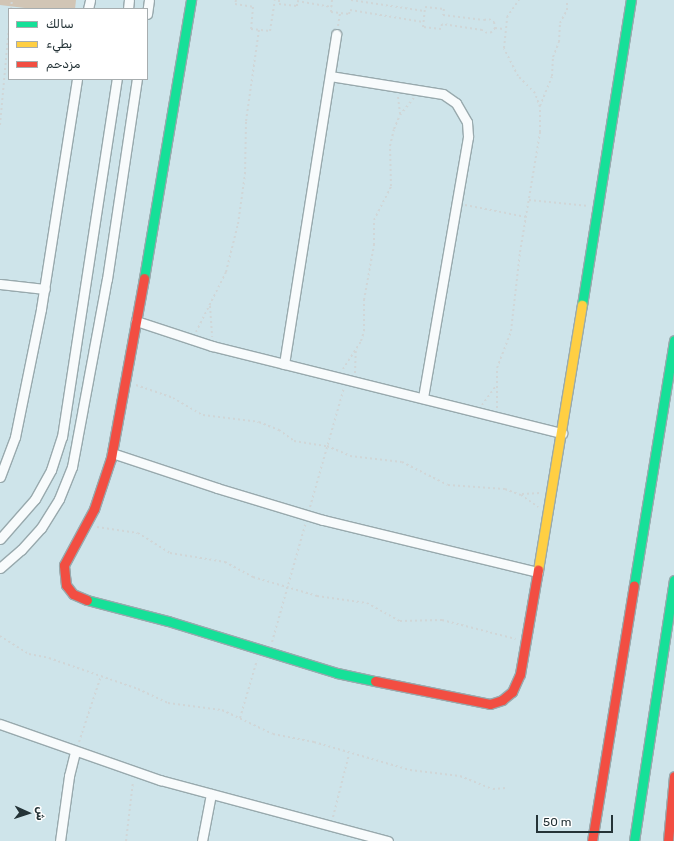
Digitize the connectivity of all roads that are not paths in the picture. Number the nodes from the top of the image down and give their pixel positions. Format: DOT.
graph roads {
  1 [pos="190,0"];
  2 [pos="631,0"];
  3 [pos="336,34"];
  4 [pos="330,76"];
  5 [pos="77,80"];
  6 [pos="117,80"];
  7 [pos="137,80"];
  8 [pos="0,284"];
  9 [pos="44,289"];
  10 [pos="136,321"];
  11 [pos="674,340"];
  12 [pos="284,364"];
  13 [pos="423,398"];
  14 [pos="562,433"];
  15 [pos="112,453"];
  16 [pos="0,477"];
  17 [pos="0,539"];
  18 [pos="0,568"];
  19 [pos="538,572"];
  20 [pos="674,580"];
  21 [pos="0,724"];
  22 [pos="75,752"];
  23 [pos="674,776"];
  24 [pos="211,794"];
  25 [pos="60,841"];
  26 [pos="202,841"];
  27 [pos="388,841"];
  28 [pos="592,841"];
  29 [pos="634,841"];
  30 [pos="668,841"];
  1 -- 10 [label="street"];
  2 -- 14 [label="street"];
  3 -- 4 [label="street"];
  4 -- 12 [label="street"];
  4 -- 13 [label="street"];
  5 -- 9 [label="street"];
  6 -- 17 [label="street"];
  7 -- 18 [label="street"];
  8 -- 9 [label="street"];
  9 -- 16 [label="street"];
  10 -- 12 [label="street"];
  10 -- 15 [label="street"];
  11 -- 28 [label="street"];
  12 -- 13 [label="street"];
  13 -- 14 [label="street"];
  14 -- 19 [label="street"];
  15 -- 19 [label="street"];
  15 -- 19 [label="street"];
  20 -- 29 [label="street"];
  21 -- 22 [label="street"];
  22 -- 24 [label="street"];
  22 -- 25 [label="street"];
  23 -- 30 [label="street"];
  24 -- 26 [label="street"];
  24 -- 27 [label="street"];
}
